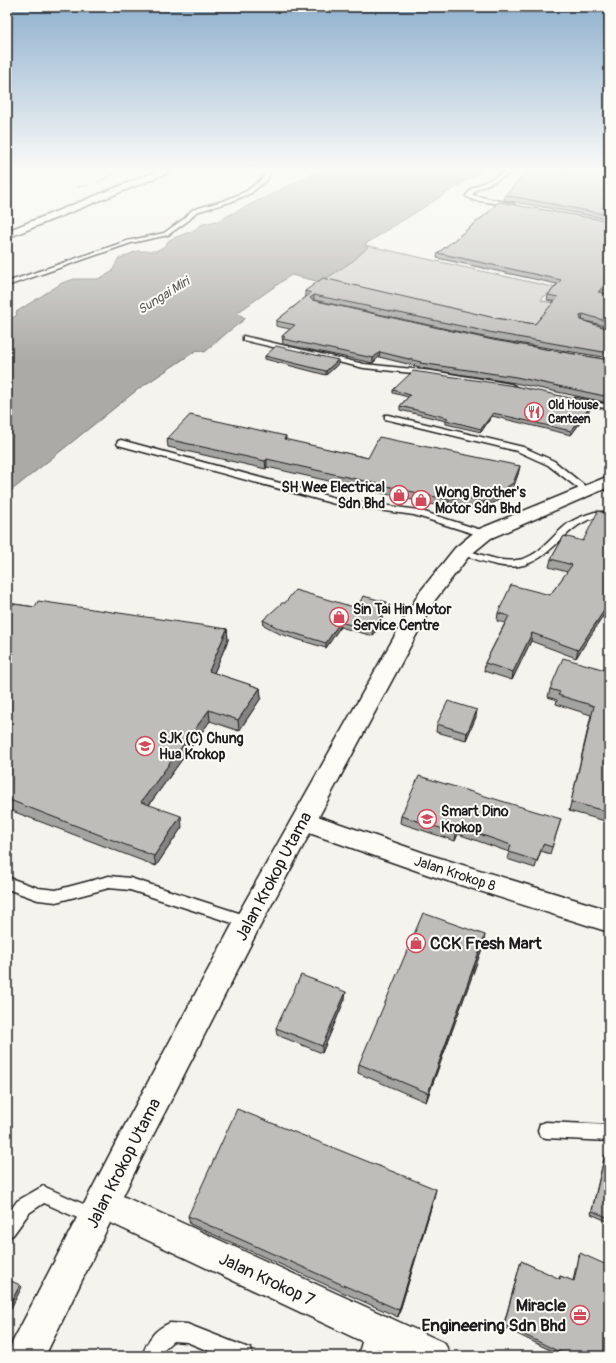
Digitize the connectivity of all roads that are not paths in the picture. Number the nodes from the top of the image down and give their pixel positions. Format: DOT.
graph roads {
  1 [pos="167,234"];
  2 [pos="7,284"];
  3 [pos="246,338"];
  4 [pos="522,388"];
  5 [pos="573,399"];
  6 [pos="609,407"];
  7 [pos="388,417"];
  8 [pos="121,443"];
  9 [pos="599,487"];
  10 [pos="609,515"];
  11 [pos="484,534"];
  12 [pos="462,552"];
  13 [pos="303,821"];
  14 [pos="7,883"];
  15 [pos="609,921"];
  16 [pos="248,922"];
  17 [pos="546,1130"];
  18 [pos="609,1133"];
  19 [pos="99,1210"];
  20 [pos="7,1229"];
  21 [pos="370,1342"];
  22 [pos="25,1356"];
  23 [pos="151,1356"];
  24 [pos="244,1356"];
  25 [pos="432,1356"];
  1 -- 2 [label="lane"];
  3 -- 4 [label="lane"];
  5 -- 6 [label="lane"];
  7 -- 9 [label="lane"];
  8 -- 11 [label="lane"];
  9 -- 11 [label="street, Jalan Krokop Utama"];
  10 -- 12 [label="lane"];
  11 -- 12 [label="street, Jalan Krokop Utama"];
  12 -- 13 [label="street, Jalan Krokop Utama"];
  13 -- 15 [label="street, Jalan Krokop 8"];
  13 -- 16 [label="street, Jalan Krokop Utama"];
  14 -- 16 [label="lane"];
  16 -- 19 [label="street, Jalan Krokop Utama"];
  17 -- 18 [label="lane"];
  19 -- 20 [label="lane"];
  19 -- 21 [label="street, Jalan Krokop 7"];
  19 -- 22 [label="street, Jalan Krokop Utama"];
  21 -- 25 [label="street, Jalan Krokop 7"];
  23 -- 24 [label="lane"];
}
